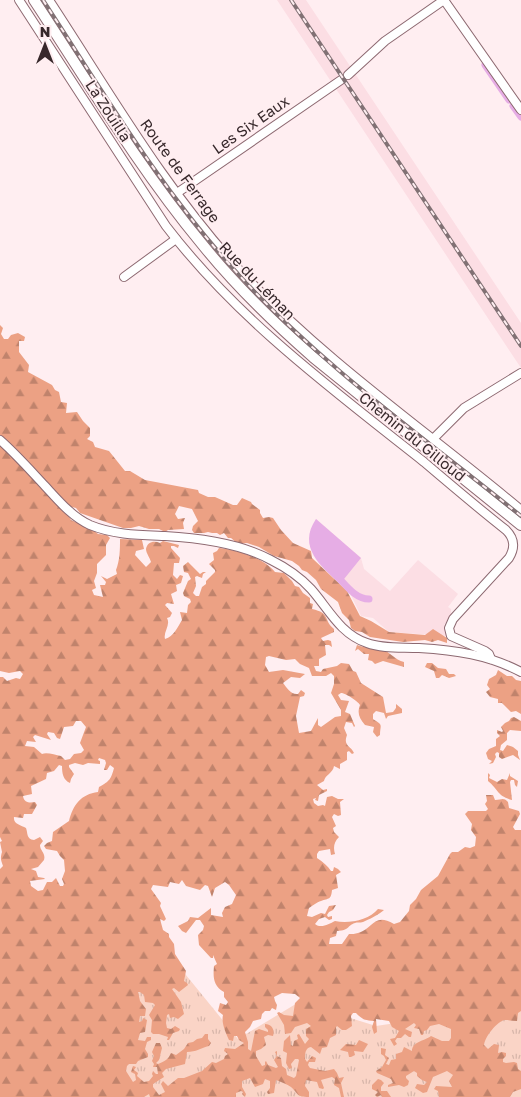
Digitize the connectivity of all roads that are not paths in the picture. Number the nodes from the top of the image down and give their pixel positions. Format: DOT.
graph roads {
  1 [pos="19,0"];
  2 [pos="34,0"];
  3 [pos="49,0"];
  4 [pos="444,0"];
  5 [pos="348,74"];
  6 [pos="341,80"];
  7 [pos="521,110"];
  8 [pos="177,193"];
  9 [pos="188,227"];
  10 [pos="175,238"];
  11 [pos="124,277"];
  12 [pos="521,373"];
  13 [pos="433,439"];
  14 [pos="0,440"];
  15 [pos="521,510"];
  16 [pos="521,525"];
  17 [pos="491,659"];
  18 [pos="521,672"];
  1 -- 10 [label="street, La Zouilla"];
  2 -- 9 [label="main road, Rue du Léman"];
  3 -- 8 [label="street, Route de Ferrage"];
  4 -- 5 [label="street"];
  4 -- 7 [label="street"];
  6 -- 8 [label="street, Les Six Eaux"];
  8 -- 13 [label="street, Route de Ferrage"];
  9 -- 10 [label="street"];
  9 -- 16 [label="main road, Rue du Léman"];
  10 -- 11 [label="street"];
  10 -- 17 [label="street, Chemin du Gilloud"];
  12 -- 13 [label="street"];
  13 -- 15 [label="street, Route de Ferrage"];
  14 -- 17 [label="street"];
  17 -- 18 [label="street"];
}
